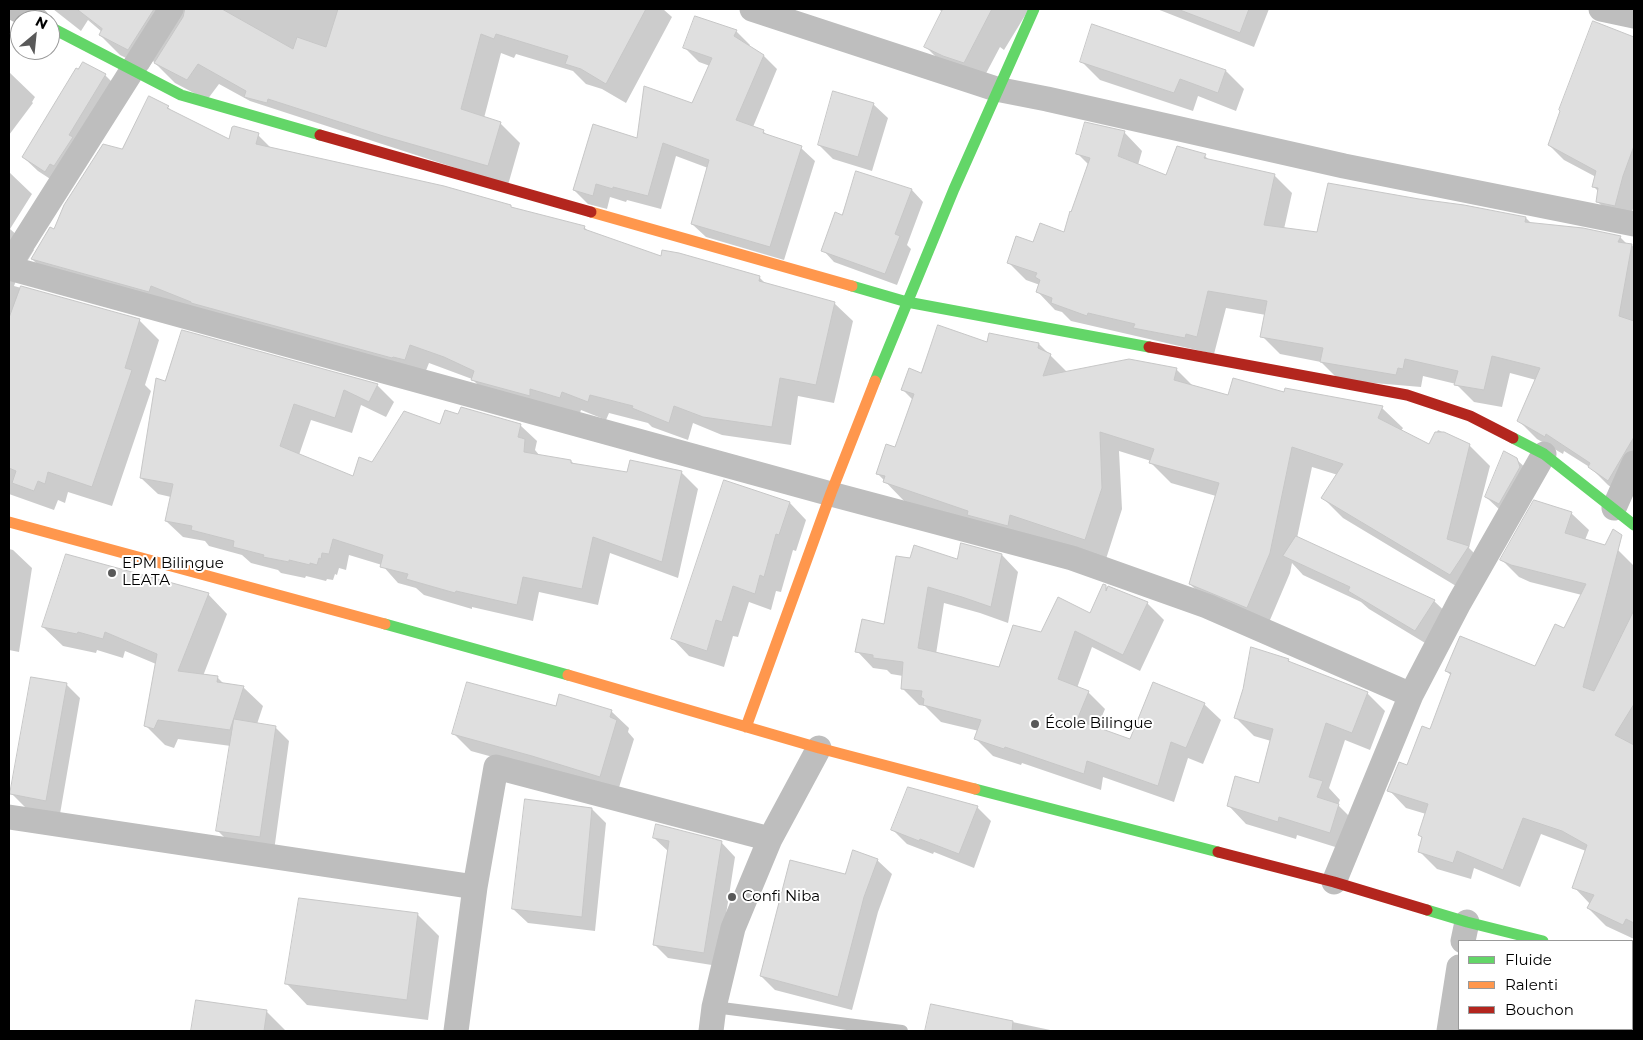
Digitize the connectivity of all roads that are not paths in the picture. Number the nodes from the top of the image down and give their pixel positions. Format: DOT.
graph roads {
  1 [pos="171,9"];
  2 [pos="752,9"];
  3 [pos="1034,9"];
  4 [pos="1601,9"];
  5 [pos="1634,16"];
  6 [pos="60,31"];
  7 [pos="132,69"];
  8 [pos="996,89"];
  9 [pos="1634,224"];
  10 [pos="9,266"];
  11 [pos="907,302"];
  12 [pos="1544,454"];
  13 [pos="1634,463"];
  14 [pos="831,494"];
  15 [pos="1614,508"];
  16 [pos="9,522"];
  17 [pos="1634,525"];
  18 [pos="1411,695"];
  19 [pos="746,727"];
  20 [pos="819,748"];
  21 [pos="9,817"];
  22 [pos="770,839"];
  23 [pos="1334,882"];
  24 [pos="475,887"];
  25 [pos="1465,932"];
  26 [pos="1535,940"];
  27 [pos="1458,973"];
  28 [pos="714,1007"];
  29 [pos="456,1031"];
  30 [pos="710,1031"];
  31 [pos="902,1031"];
  32 [pos="1449,1031"];
  1 -- 7 [label="street"];
  2 -- 8 [label="street"];
  3 -- 8 [label="street"];
  4 -- 5 [label="street"];
  6 -- 7 [label="street"];
  7 -- 10 [label="street"];
  7 -- 11 [label="street"];
  8 -- 9 [label="street"];
  8 -- 11 [label="street"];
  10 -- 14 [label="street"];
  11 -- 12 [label="street"];
  11 -- 14 [label="street"];
  12 -- 15 [label="street"];
  12 -- 18 [label="street"];
  13 -- 15 [label="street"];
  14 -- 18 [label="street"];
  14 -- 19 [label="street"];
  15 -- 17 [label="street"];
  16 -- 19 [label="street"];
  18 -- 23 [label="street"];
  19 -- 20 [label="street"];
  20 -- 22 [label="street"];
  20 -- 23 [label="street"];
  21 -- 24 [label="street"];
  22 -- 24 [label="street"];
  22 -- 28 [label="street"];
  23 -- 25 [label="street"];
  24 -- 29 [label="street"];
  25 -- 26 [label="street"];
  27 -- 32 [label="street"];
  28 -- 30 [label="street"];
  28 -- 31 [label="lane"];
}
